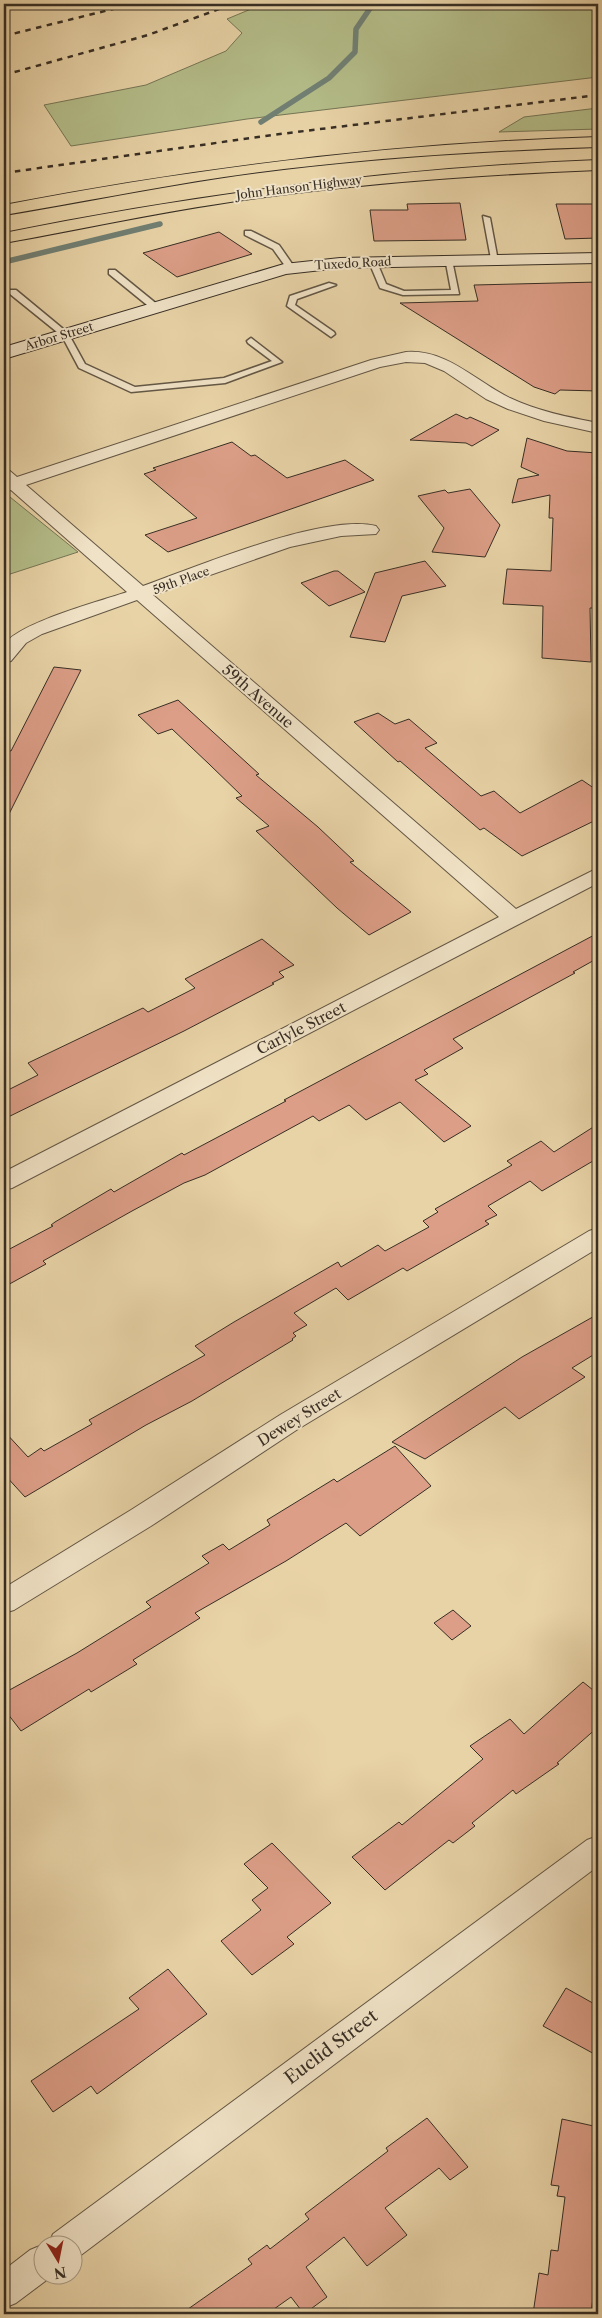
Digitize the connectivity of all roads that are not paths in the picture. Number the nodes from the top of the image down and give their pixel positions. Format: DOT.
graph roads {
  1 [pos="598,142"];
  2 [pos="598,165"];
  3 [pos="4,208"];
  4 [pos="486,218"];
  5 [pos="248,233"];
  6 [pos="4,238"];
  7 [pos="598,258"];
  8 [pos="448,260"];
  9 [pos="495,260"];
  10 [pos="373,262"];
  11 [pos="291,268"];
  12 [pos="112,272"];
  13 [pos="332,285"];
  14 [pos="13,292"];
  15 [pos="156,307"];
  16 [pos="114,320"];
  17 [pos="65,334"];
  18 [pos="331,334"];
  19 [pos="252,341"];
  20 [pos="4,353"];
  21 [pos="598,428"];
  22 [pos="7,482"];
  23 [pos="370,530"];
  24 [pos="141,594"];
  25 [pos="4,657"];
  26 [pos="598,875"];
  27 [pos="513,918"];
  28 [pos="4,1182"];
  29 [pos="598,1237"];
  30 [pos="4,1602"];
  31 [pos="598,1849"];
  32 [pos="78,2236"];
  33 [pos="32,2270"];
  34 [pos="4,2291"];
  1 -- 3 [label="highway, John Hanson Highway"];
  2 -- 6 [label="highway, John Hanson Highway"];
  4 -- 9 [label="lane"];
  5 -- 11 [label="lane"];
  7 -- 9 [label="main road, Tuxedo Road"];
  8 -- 9 [label="main road, Tuxedo Road"];
  8 -- 10 [label="main road, Tuxedo Road"];
  8 -- 10 [label="lane"];
  10 -- 11 [label="main road, Tuxedo Road"];
  11 -- 15 [label="main road, Tuxedo Road"];
  12 -- 15 [label="lane"];
  13 -- 18 [label="lane"];
  14 -- 17 [label="lane"];
  15 -- 16 [label="main road, Tuxedo Road"];
  16 -- 17 [label="main road, Arbor Street"];
  17 -- 19 [label="lane"];
  17 -- 20 [label="main road, Arbor Street"];
  21 -- 22 [label="street"];
  22 -- 24 [label="street, 59th Avenue"];
  23 -- 24 [label="street, 59th Place"];
  24 -- 25 [label="street, 59th Place"];
  24 -- 27 [label="street, 59th Avenue"];
  26 -- 27 [label="street, Carlyle Street"];
  27 -- 28 [label="street, Carlyle Street"];
  29 -- 30 [label="street, Dewey Street"];
  31 -- 32 [label="street, Euclid Street"];
  33 -- 34 [label="street"];
}
